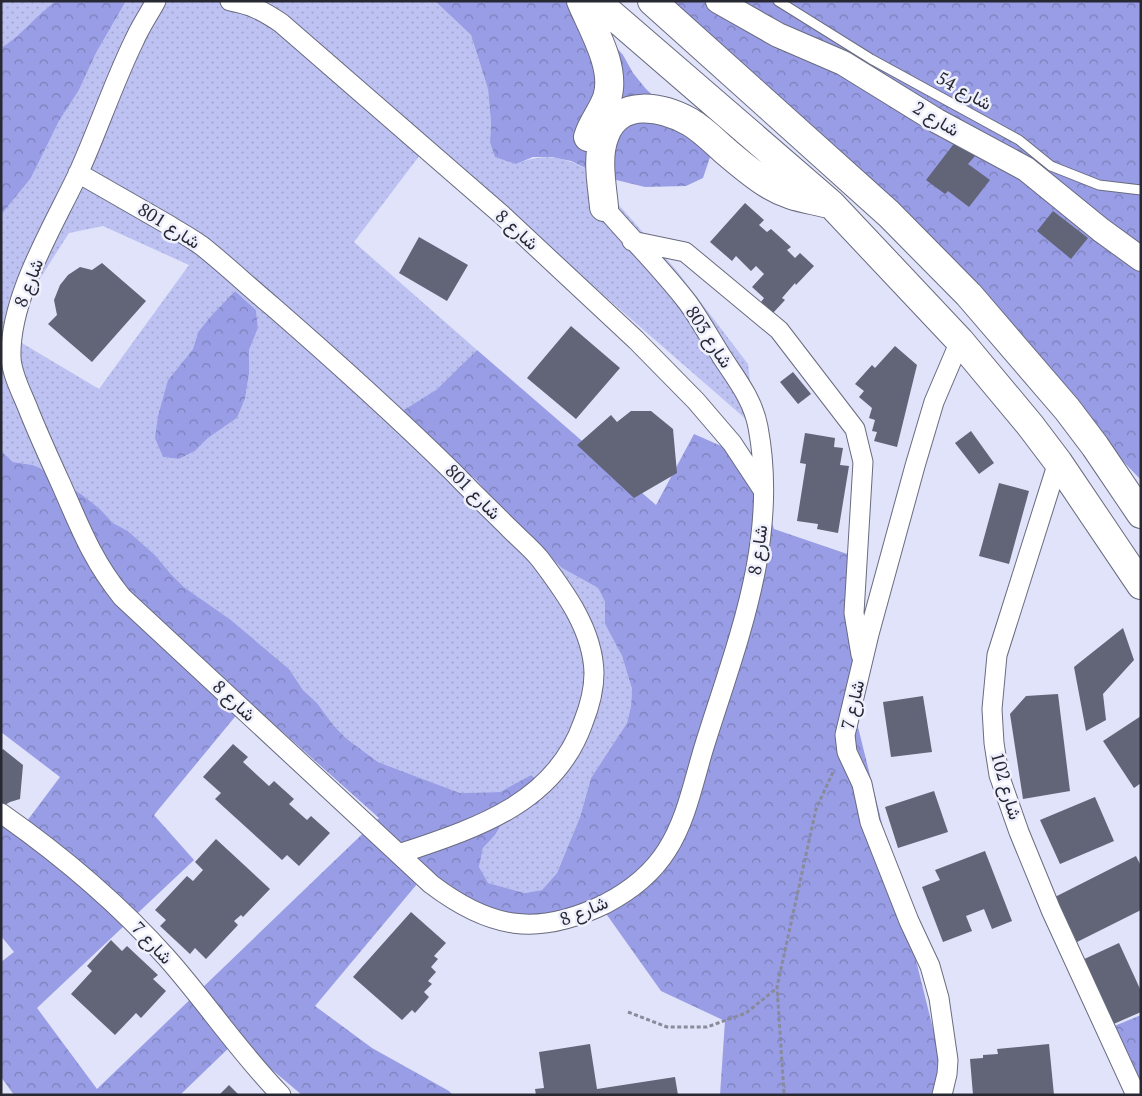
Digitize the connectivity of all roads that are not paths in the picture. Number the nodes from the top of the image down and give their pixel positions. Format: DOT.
graph roads {
  1 [pos="156,1"];
  2 [pos="230,1"];
  3 [pos="581,1"];
  4 [pos="596,1"];
  5 [pos="652,1"];
  6 [pos="718,1"];
  7 [pos="778,1"];
  8 [pos="78,173"];
  9 [pos="1141,190"];
  10 [pos="831,204"];
  11 [pos="604,207"];
  12 [pos="632,241"];
  13 [pos="1137,251"];
  14 [pos="960,341"];
  15 [pos="1058,462"];
  16 [pos="764,492"];
  17 [pos="1141,514"];
  18 [pos="1141,585"];
  19 [pos="862,665"];
  20 [pos="1,813"];
  21 [pos="398,854"];
  22 [pos="280,1095"];
  23 [pos="942,1095"];
  24 [pos="1136,1095"];
  1 -- 8 [label="street, شارع 8"];
  2 -- 16 [label="street, شارع 8"];
  3 -- 11 [label="highway"];
  4 -- 10 [label="highway"];
  5 -- 17 [label="highway"];
  6 -- 13 [label="street, شارع 2"];
  7 -- 9 [label="lane, شارع 54"];
  8 -- 21 [label="street, شارع 8"];
  8 -- 21 [label="street, شارع 801"];
  10 -- 11 [label="highway"];
  10 -- 14 [label="highway"];
  11 -- 12 [label="street, شارع 803"];
  12 -- 16 [label="street, شارع 803"];
  12 -- 19 [label="street"];
  14 -- 15 [label="highway"];
  14 -- 19 [label="street, شارع 7"];
  15 -- 18 [label="highway"];
  15 -- 24 [label="street, شارع 102"];
  16 -- 21 [label="street, شارع 8"];
  19 -- 23 [label="street, شارع 7"];
  20 -- 22 [label="street, شارع 7"];
}
